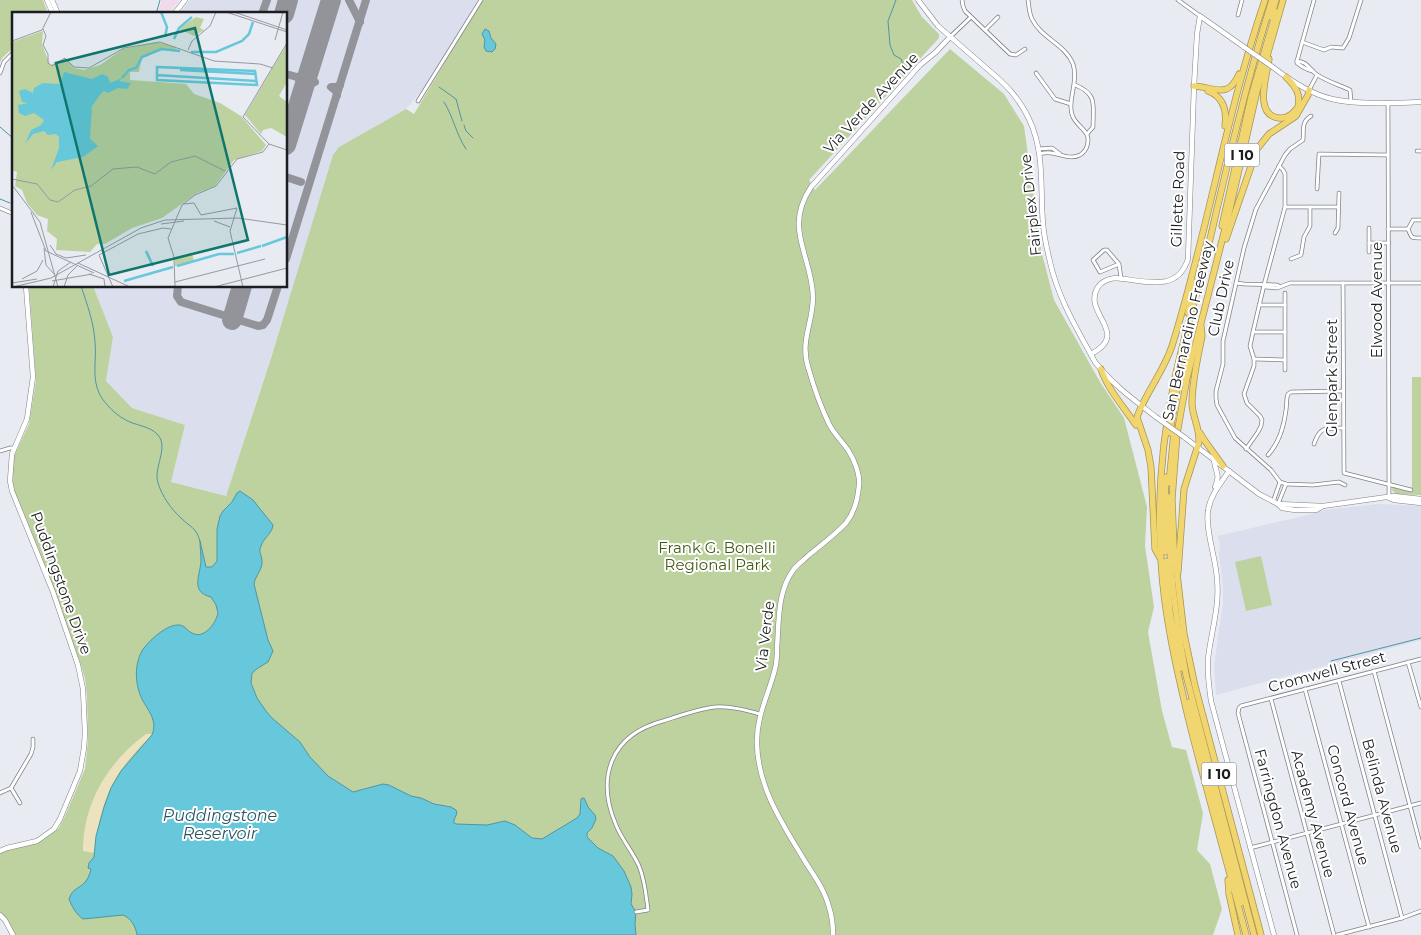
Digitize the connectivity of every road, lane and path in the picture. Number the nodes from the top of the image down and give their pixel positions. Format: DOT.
graph roads {
  1 [pos="47,0"];
  2 [pos="52,0"];
  3 [pos="185,0"];
  4 [pos="481,0"];
  5 [pos="918,0"];
  6 [pos="962,0"];
  7 [pos="1028,0"];
  8 [pos="1178,0"];
  9 [pos="1242,0"];
  10 [pos="1265,0"];
  11 [pos="1272,0"];
  12 [pos="1280,0"];
  13 [pos="1314,0"];
  14 [pos="1361,0"];
  15 [pos="52,12"];
  16 [pos="57,12"];
  17 [pos="176,12"];
  18 [pos="1238,15"];
  19 [pos="1200,16"];
  20 [pos="971,17"];
  21 [pos="998,17"];
  22 [pos="985,30"];
  23 [pos="1273,35"];
  24 [pos="950,37"];
  25 [pos="1302,42"];
  26 [pos="1251,44"];
  27 [pos="1025,49"];
  28 [pos="12,54"];
  29 [pos="1297,61"];
  30 [pos="1307,64"];
  31 [pos="1304,68"];
  32 [pos="1313,71"];
  33 [pos="0,73"];
  34 [pos="1036,73"];
  35 [pos="1317,75"];
  36 [pos="1286,77"];
  37 [pos="1075,84"];
  38 [pos="1194,86"];
  39 [pos="1309,90"];
  40 [pos="418,101"];
  41 [pos="1351,102"];
  42 [pos="1388,102"];
  43 [pos="1421,102"];
  44 [pos="1071,104"];
  45 [pos="1298,108"];
  46 [pos="1311,116"];
  47 [pos="1087,134"];
  48 [pos="1051,148"];
  49 [pos="1039,152"];
  50 [pos="1223,152"];
  51 [pos="1051,153"];
  52 [pos="1060,154"];
  53 [pos="1388,155"];
  54 [pos="1228,160"];
  55 [pos="1279,166"];
  56 [pos="811,187"];
  57 [pos="1317,189"];
  58 [pos="1339,193"];
  59 [pos="1285,207"];
  60 [pos="1310,207"];
  61 [pos="1338,207"];
  62 [pos="0,208"];
  63 [pos="12,213"];
  64 [pos="1421,220"];
  65 [pos="1369,228"];
  66 [pos="1388,228"];
  67 [pos="1408,229"];
  68 [pos="1336,233"];
  69 [pos="1421,238"];
  70 [pos="1369,243"];
  71 [pos="1389,243"];
  72 [pos="1369,252"];
  73 [pos="1198,253"];
  74 [pos="1291,259"];
  75 [pos="1119,264"];
  76 [pos="1213,276"];
  77 [pos="1120,278"];
  78 [pos="1236,283"];
  79 [pos="1343,283"];
  80 [pos="1389,283"];
  81 [pos="1421,283"];
  82 [pos="1264,285"];
  83 [pos="26,288"];
  84 [pos="1285,293"];
  85 [pos="1259,304"];
  86 [pos="1285,305"];
  87 [pos="1193,307"];
  88 [pos="1201,322"];
  89 [pos="1253,332"];
  90 [pos="1285,332"];
  91 [pos="1181,351"];
  92 [pos="1091,354"];
  93 [pos="1254,359"];
  94 [pos="1285,360"];
  95 [pos="1100,369"];
  96 [pos="1285,370"];
  97 [pos="1343,391"];
  98 [pos="1142,406"];
  99 [pos="1344,428"];
  100 [pos="1198,429"];
  101 [pos="1144,440"];
  102 [pos="1314,444"];
  103 [pos="1197,447"];
  104 [pos="14,448"];
  105 [pos="1246,449"];
  106 [pos="0,451"];
  107 [pos="1268,455"];
  108 [pos="1214,460"];
  109 [pos="1223,466"];
  110 [pos="1229,471"];
  111 [pos="1280,482"];
  112 [pos="1286,484"];
  113 [pos="1389,484"];
  114 [pos="1345,485"];
  115 [pos="1411,490"];
  116 [pos="1215,492"];
  117 [pos="1389,498"];
  118 [pos="1421,499"];
  119 [pos="1276,503"];
  120 [pos="1421,503"];
  121 [pos="1161,560"];
  122 [pos="1177,584"];
  123 [pos="1421,659"];
  124 [pos="1408,662"];
  125 [pos="1374,672"];
  126 [pos="1339,681"];
  127 [pos="1305,690"];
  128 [pos="1420,695"];
  129 [pos="1271,699"];
  130 [pos="1421,707"];
  131 [pos="1238,708"];
  132 [pos="760,714"];
  133 [pos="33,739"];
  134 [pos="11,788"];
  135 [pos="0,793"];
  136 [pos="20,803"];
  137 [pos="1421,803"];
  138 [pos="1410,806"];
  139 [pos="1376,815"];
  140 [pos="1341,824"];
  141 [pos="1307,833"];
  142 [pos="1272,842"];
  143 [pos="1250,848"];
  144 [pos="1421,848"];
  145 [pos="0,851"];
  146 [pos="1228,868"];
  147 [pos="1421,911"];
  148 [pos="636,912"];
  149 [pos="0,914"];
  150 [pos="1402,918"];
  151 [pos="1368,927"];
  152 [pos="13,935"];
  153 [pos="833,935"];
  154 [pos="1238,935"];
  155 [pos="1246,935"];
  156 [pos="1250,935"];
  157 [pos="1254,935"];
  158 [pos="1261,935"];
  159 [pos="1274,935"];
  160 [pos="1297,935"];
  161 [pos="1335,935"];
  1 -- 15 [label="main road"];
  2 -- 16 [label="main road"];
  3 -- 17 [label="main road"];
  4 -- 40 [label="street"];
  5 -- 24 [label="main road, Fairplex Drive"];
  6 -- 20 [label="street"];
  7 -- 37 [label="street"];
  8 -- 19 [label="street"];
  9 -- 18 [label="street"];
  10 -- 26 [label="highway"];
  11 -- 54 [label="highway, San Bernardino Freeway / I 10"];
  12 -- 23 [label="highway, San Bernardino Freeway / I 10"];
  12 -- 54 [label="highway"];
  12 -- 157 [label="highway"];
  13 -- 25 [label="street"];
  14 -- 25 [label="street"];
  19 -- 36 [label="main road, bridge"];
  19 -- 38 [label="main road, Gillette Road"];
  20 -- 22 [label="street"];
  20 -- 24 [label="street"];
  21 -- 22 [label="street"];
  22 -- 27 [label="street"];
  23 -- 45 [label="highway"];
  23 -- 76 [label="highway, San Bernardino Freeway / I 10"];
  24 -- 49 [label="main road, Fairplex Drive"];
  24 -- 56 [label="main road, Via Verde Avenue"];
  25 -- 29 [label="street"];
  26 -- 38 [label="highway"];
  26 -- 50 [label="highway"];
  28 -- 33 [label="street"];
  29 -- 30 [label="street"];
  29 -- 31 [label="street"];
  30 -- 31 [label="street"];
  30 -- 32 [label="street"];
  31 -- 32 [label="street"];
  32 -- 35 [label="street"];
  34 -- 44 [label="street"];
  35 -- 39 [label="street"];
  35 -- 41 [label="street"];
  36 -- 39 [label="main road"];
  36 -- 45 [label="highway"];
  37 -- 44 [label="street"];
  37 -- 47 [label="street"];
  38 -- 50 [label="highway"];
  38 -- 77 [label="main road, Gillette Road"];
  39 -- 41 [label="main road"];
  39 -- 45 [label="highway"];
  39 -- 76 [label="highway"];
  41 -- 42 [label="main road"];
  42 -- 43 [label="main road"];
  42 -- 53 [label="street, Elwood Avenue"];
  44 -- 47 [label="street"];
  46 -- 55 [label="street, Club Drive"];
  47 -- 52 [label="street"];
  48 -- 49 [label="street"];
  48 -- 51 [label="street"];
  48 -- 52 [label="street"];
  49 -- 51 [label="street"];
  49 -- 92 [label="main road, Fairplex Drive"];
  50 -- 73 [label="highway"];
  51 -- 52 [label="street"];
  53 -- 57 [label="street"];
  53 -- 66 [label="street, Elwood Avenue"];
  54 -- 87 [label="highway, San Bernardino Freeway / I 10"];
  55 -- 59 [label="street"];
  55 -- 78 [label="street, Club Drive"];
  56 -- 132 [label="main road, Via Verde"];
  58 -- 61 [label="street"];
  59 -- 60 [label="street"];
  59 -- 82 [label="street"];
  60 -- 61 [label="street"];
  60 -- 74 [label="street"];
  61 -- 68 [label="street"];
  62 -- 63 [label="street"];
  64 -- 67 [label="street"];
  65 -- 70 [label="street"];
  66 -- 67 [label="street"];
  66 -- 71 [label="street, Elwood Avenue"];
  67 -- 69 [label="street"];
  70 -- 71 [label="street"];
  70 -- 72 [label="street"];
  71 -- 80 [label="street, Elwood Avenue"];
  73 -- 91 [label="highway"];
  73 -- 98 [label="highway"];
  75 -- 75 [label="street"];
  75 -- 77 [label="street"];
  76 -- 88 [label="highway, San Bernardino Freeway / I 10"];
  77 -- 92 [label="main road, Gillette Road"];
  78 -- 82 [label="street"];
  78 -- 105 [label="street, Club Drive"];
  79 -- 80 [label="street"];
  79 -- 82 [label="street"];
  79 -- 97 [label="street, Glenpark Street"];
  80 -- 81 [label="street"];
  80 -- 113 [label="street, Elwood Avenue"];
  82 -- 85 [label="street"];
  83 -- 104 [label="main road, Puddingstone Drive"];
  84 -- 86 [label="street"];
  85 -- 86 [label="street"];
  85 -- 89 [label="street"];
  86 -- 90 [label="street"];
  87 -- 91 [label="highway, San Bernardino Freeway / I 10"];
  87 -- 156 [label="highway"];
  88 -- 100 [label="highway"];
  88 -- 122 [label="highway, San Bernardino Freeway / I 10"];
  89 -- 90 [label="street"];
  89 -- 93 [label="street"];
  90 -- 94 [label="street"];
  91 -- 121 [label="highway, San Bernardino Freeway / I 10"];
  92 -- 95 [label="main road, Fairplex Drive"];
  93 -- 94 [label="street"];
  93 -- 105 [label="street"];
  94 -- 96 [label="street"];
  95 -- 98 [label="main road, Fairplex Drive"];
  95 -- 101 [label="highway"];
  97 -- 99 [label="street, Glenpark Street"];
  97 -- 107 [label="street"];
  98 -- 101 [label="highway"];
  98 -- 103 [label="main road, Fairplex Drive, bridge"];
  99 -- 102 [label="street"];
  99 -- 113 [label="street, Glenpark Street"];
  100 -- 103 [label="highway"];
  100 -- 109 [label="highway"];
  101 -- 121 [label="highway"];
  103 -- 108 [label="main road, Fairplex Drive"];
  103 -- 122 [label="highway"];
  104 -- 106 [label="street"];
  104 -- 145 [label="main road, Puddingstone Drive"];
  105 -- 111 [label="street, Club Drive"];
  108 -- 109 [label="main road, Fairplex Drive"];
  108 -- 116 [label="main road"];
  109 -- 110 [label="main road, Fairplex Drive"];
  110 -- 116 [label="main road"];
  110 -- 119 [label="main road, Fairplex Drive"];
  111 -- 112 [label="street, Club Drive"];
  111 -- 119 [label="street"];
  112 -- 114 [label="street, Club Drive"];
  112 -- 119 [label="street"];
  113 -- 115 [label="street"];
  113 -- 117 [label="street, Elwood Avenue"];
  116 -- 143 [label="main road"];
  117 -- 118 [label="main road, Fairplex Drive"];
  117 -- 119 [label="main road, Fairplex Drive"];
  117 -- 120 [label="main road, Fairplex Drive"];
  121 -- 146 [label="highway, San Bernardino Freeway / I 10"];
  122 -- 158 [label="highway, San Bernardino Freeway / I 10"];
  123 -- 124 [label="street, Cromwell Street"];
  124 -- 125 [label="street, Cromwell Street"];
  124 -- 128 [label="street"];
  125 -- 126 [label="street, Cromwell Street"];
  125 -- 138 [label="street"];
  126 -- 127 [label="street, Cromwell Street"];
  126 -- 139 [label="street, Belinda Avenue"];
  127 -- 129 [label="street, Cromwell Street"];
  127 -- 140 [label="street, Concord Avenue"];
  128 -- 130 [label="street"];
  129 -- 131 [label="street, Cromwell Street"];
  129 -- 141 [label="street, Academy Avenue"];
  131 -- 142 [label="street, Farringdon Avenue"];
  132 -- 148 [label="street"];
  132 -- 153 [label="main road, Via Verde"];
  133 -- 134 [label="street"];
  134 -- 135 [label="street"];
  134 -- 136 [label="street"];
  137 -- 138 [label="street"];
  138 -- 139 [label="street"];
  138 -- 144 [label="street"];
  139 -- 140 [label="street"];
  139 -- 150 [label="street, Belinda Avenue"];
  140 -- 141 [label="street"];
  140 -- 151 [label="street, Concord Avenue"];
  141 -- 142 [label="street"];
  141 -- 161 [label="street, Academy Avenue"];
  142 -- 143 [label="street"];
  142 -- 160 [label="street, Farringdon Avenue"];
  143 -- 159 [label="main road"];
  146 -- 154 [label="highway"];
  146 -- 155 [label="highway, San Bernardino Freeway / I 10"];
  147 -- 150 [label="street"];
  149 -- 152 [label="main road"];
  150 -- 151 [label="street"];
  151 -- 161 [label="street"];
}
